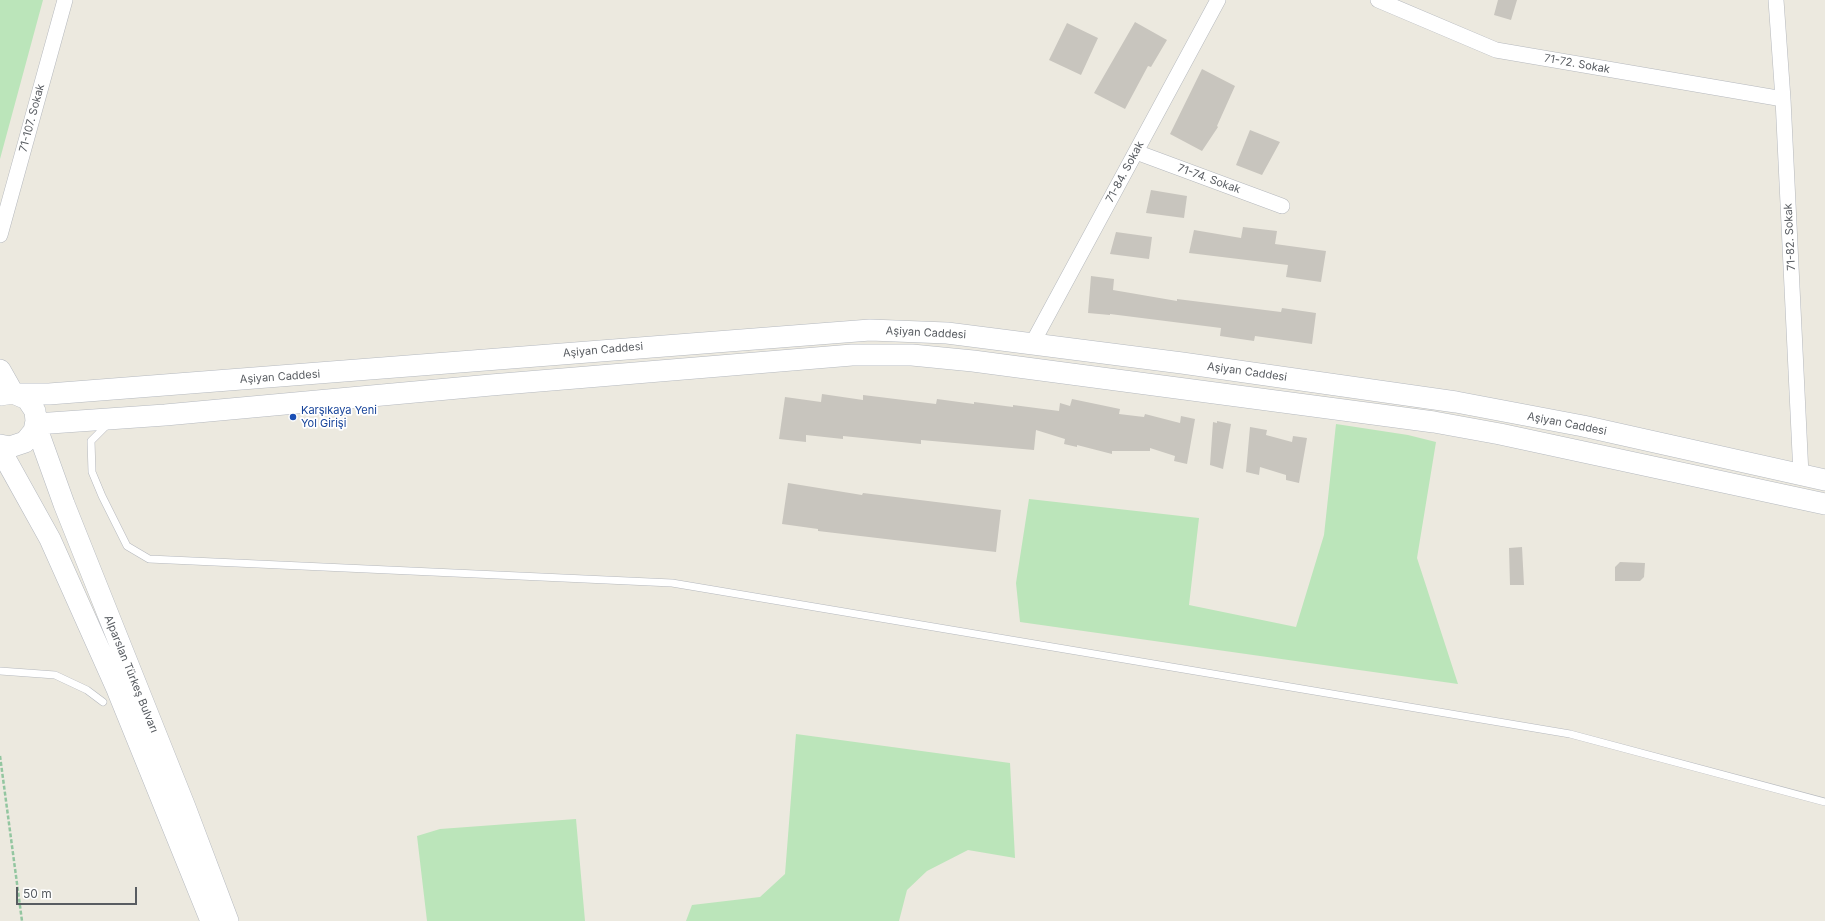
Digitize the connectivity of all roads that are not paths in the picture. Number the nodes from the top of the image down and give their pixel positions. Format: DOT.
graph roads {
  1 [pos="65,0"];
  2 [pos="1218,0"];
  3 [pos="1378,0"];
  4 [pos="1776,0"];
  5 [pos="1783,99"];
  6 [pos="1136,152"];
  7 [pos="1282,206"];
  8 [pos="0,235"];
  9 [pos="1032,344"];
  10 [pos="0,370"];
  11 [pos="10,394"];
  12 [pos="112,420"];
  13 [pos="36,425"];
  14 [pos="0,445"];
  15 [pos="0,449"];
  16 [pos="1801,474"];
  17 [pos="1825,480"];
  18 [pos="1825,504"];
  19 [pos="0,671"];
  20 [pos="103,702"];
  21 [pos="1825,802"];
  22 [pos="211,921"];
  23 [pos="228,921"];
  1 -- 8 [label="street, 71-107. Sokak"];
  2 -- 6 [label="street, 71-84. Sokak"];
  3 -- 5 [label="street, 71-72. Sokak"];
  4 -- 5 [label="street, 71-82. Sokak"];
  5 -- 16 [label="street, 71-82. Sokak"];
  6 -- 7 [label="street, 71-74. Sokak"];
  6 -- 9 [label="street, 71-84. Sokak"];
  9 -- 11 [label="street, Aşiyan Caddesi"];
  9 -- 16 [label="street, Aşiyan Caddesi"];
  10 -- 11 [label="street"];
  11 -- 13 [label="street, Alparslan Türkeş Bulvarı"];
  12 -- 13 [label="street, Aşiyan Caddesi"];
  12 -- 18 [label="street, Aşiyan Caddesi"];
  12 -- 21 [label="lane"];
  13 -- 14 [label="street"];
  13 -- 23 [label="street, Alparslan Türkeş Bulvarı"];
  15 -- 22 [label="street, Alparslan Türkeş Bulvarı"];
  16 -- 17 [label="street, Aşiyan Caddesi"];
  19 -- 20 [label="lane"];
}
